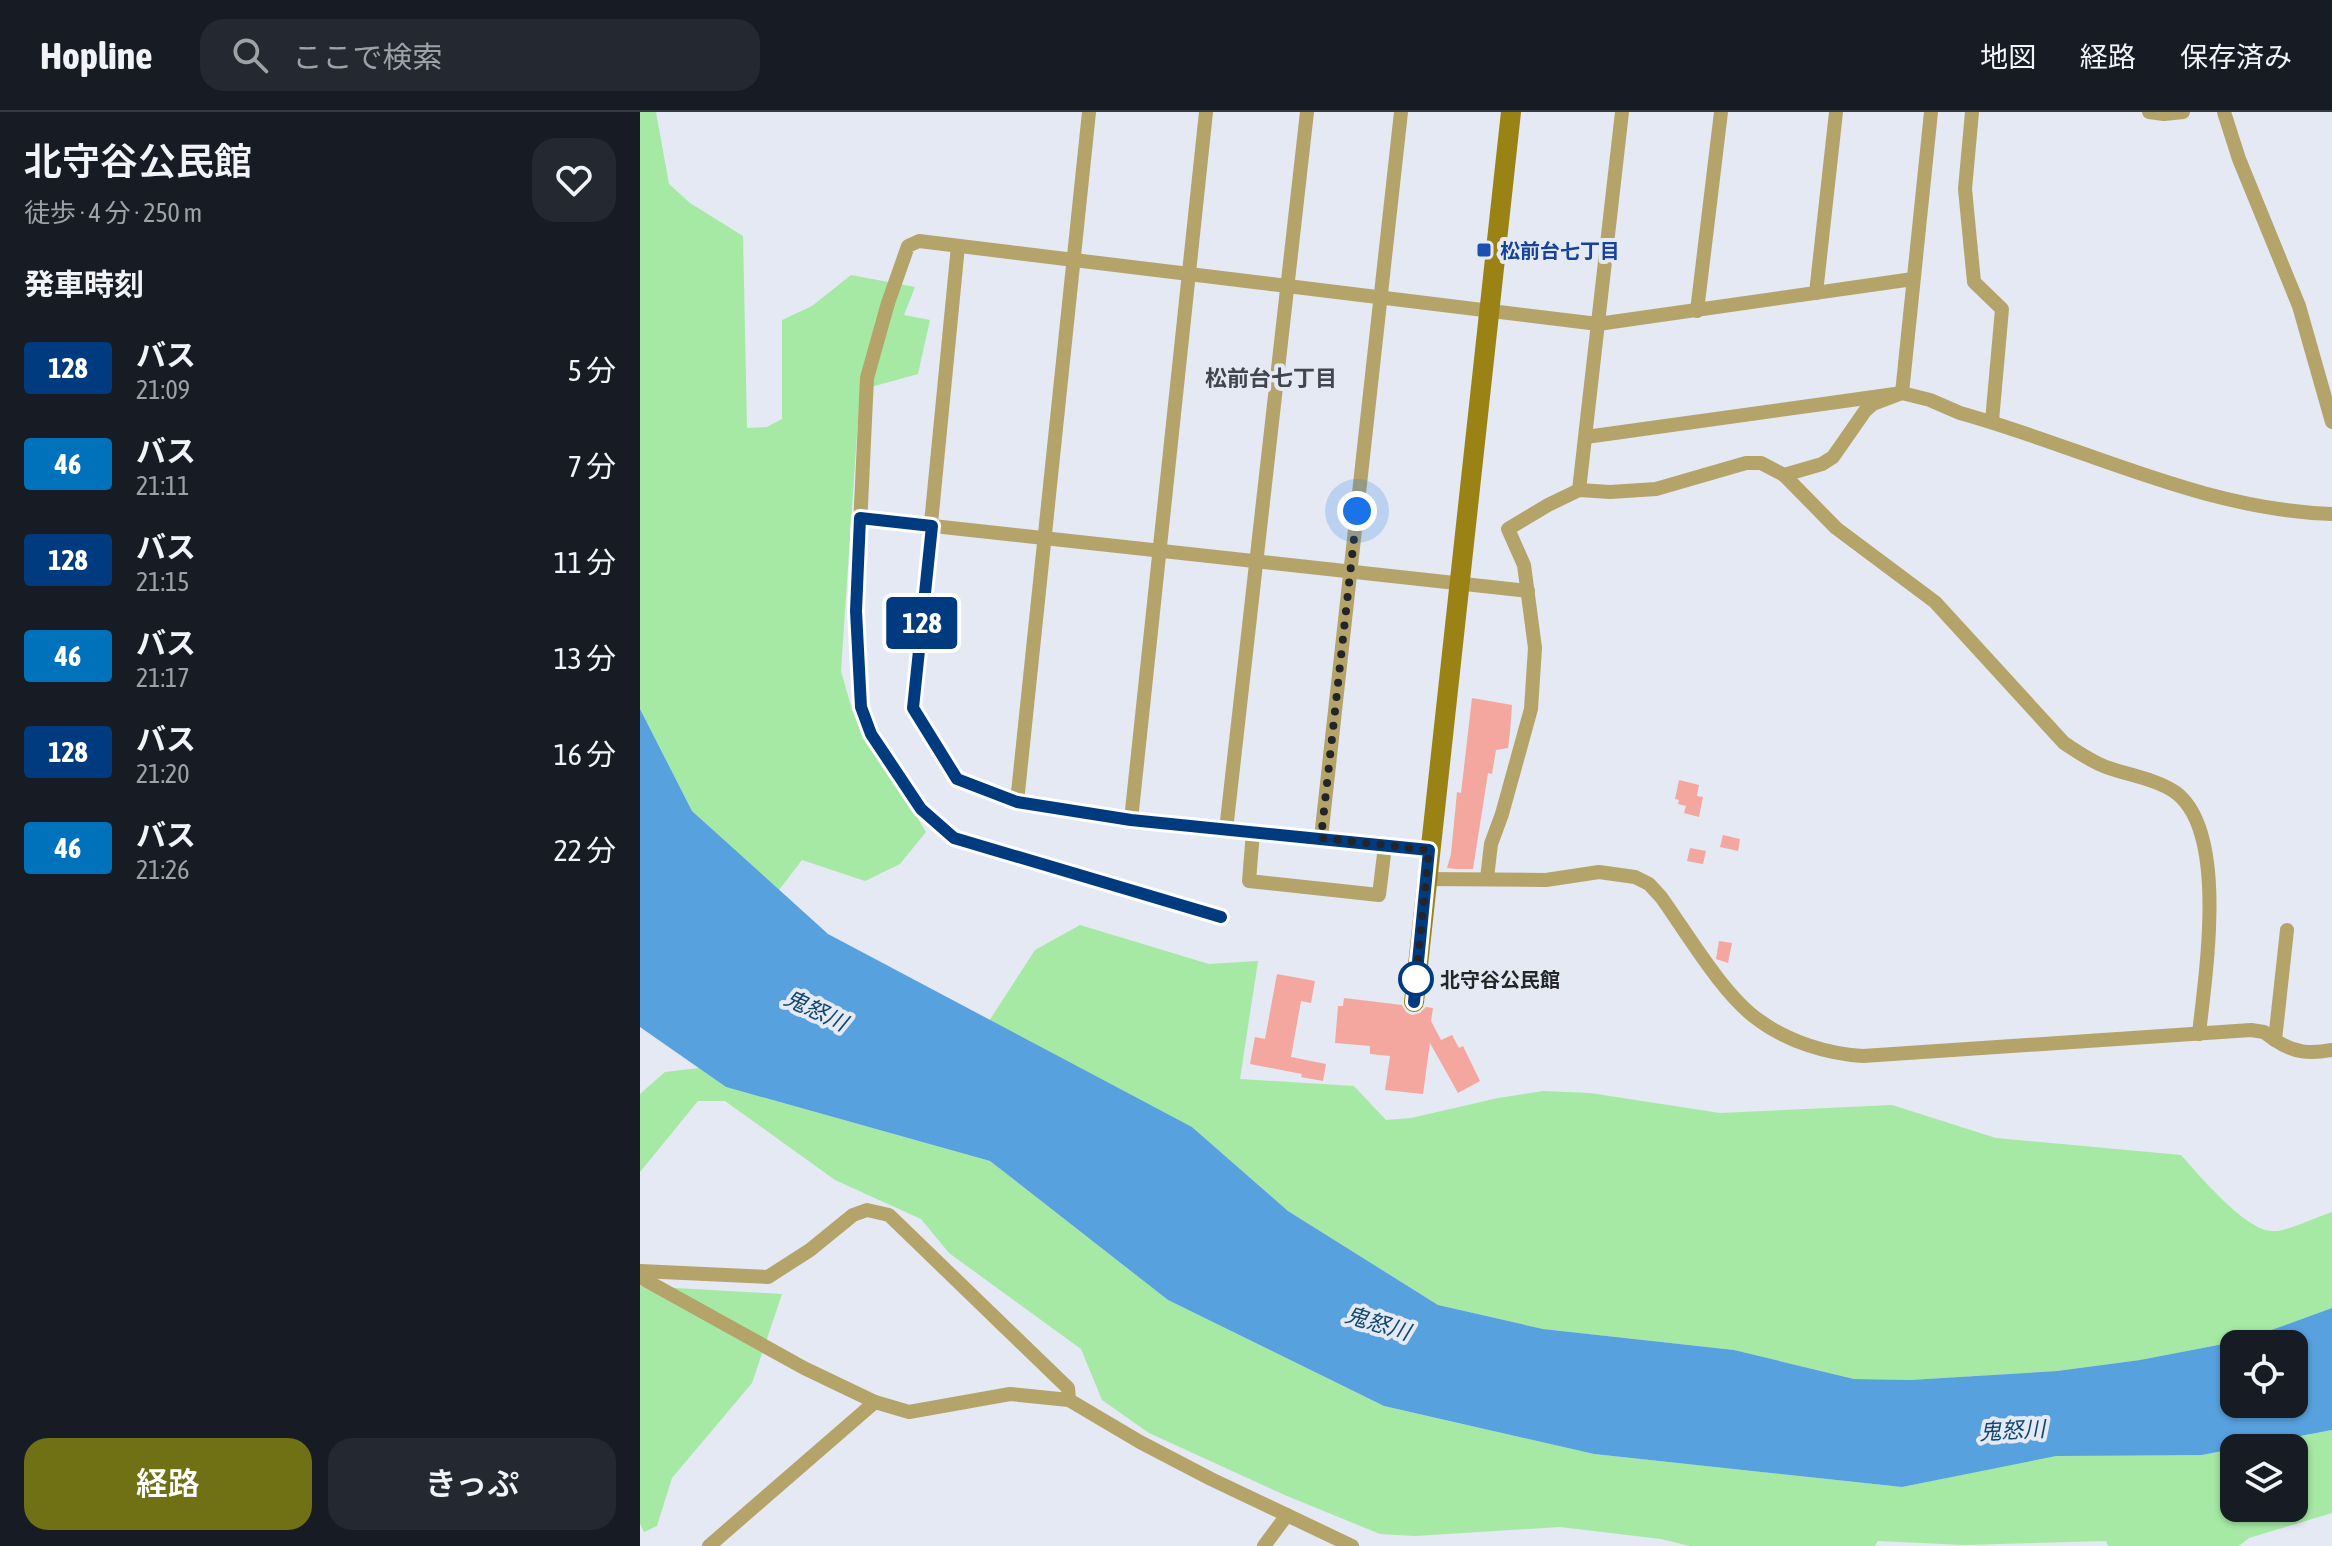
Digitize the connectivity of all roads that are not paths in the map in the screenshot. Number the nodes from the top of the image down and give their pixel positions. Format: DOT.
graph roads {
  1 [pos="1089,112"];
  2 [pos="1206,112"];
  3 [pos="1307,112"];
  4 [pos="1401,112"];
  5 [pos="1511,112"];
  6 [pos="1622,112"];
  7 [pos="1721,112"];
  8 [pos="1836,112"];
  9 [pos="1931,112"];
  10 [pos="1972,112"];
  11 [pos="2149,112"];
  12 [pos="2183,112"];
  13 [pos="2224,112"];
  14 [pos="958,246"];
  15 [pos="1072,260"];
  16 [pos="1189,275"];
  17 [pos="1913,279"];
  18 [pos="1287,287"];
  19 [pos="1816,293"];
  20 [pos="1381,298"];
  21 [pos="1697,311"];
  22 [pos="1489,312"];
  23 [pos="1598,324"];
  24 [pos="1902,393"];
  25 [pos="1992,421"];
  26 [pos="2332,422"];
  27 [pos="1586,437"];
  28 [pos="1784,475"];
  29 [pos="1579,490"];
  30 [pos="2332,514"];
  31 [pos="860,518"];
  32 [pos="932,526"];
  33 [pos="1045,538"];
  34 [pos="1159,551"];
  35 [pos="1256,562"];
  36 [pos="1350,572"];
  37 [pos="1460,584"];
  38 [pos="1528,591"];
  39 [pos="1017,802"];
  40 [pos="1131,820"];
  41 [pos="1226,830"];
  42 [pos="1253,832"];
  43 [pos="1321,838"];
  44 [pos="1385,846"];
  45 [pos="1429,850"];
  46 [pos="1487,878"];
  47 [pos="1426,879"];
  48 [pos="1221,917"];
  49 [pos="2287,930"];
  50 [pos="1414,1002"];
  51 [pos="2199,1034"];
  52 [pos="2275,1040"];
  53 [pos="2332,1050"];
  54 [pos="640,1274"];
  55 [pos="1069,1400"];
  56 [pos="875,1402"];
  57 [pos="1287,1515"];
  58 [pos="709,1546"];
  59 [pos="1264,1546"];
  60 [pos="1352,1546"];
  1 -- 15 [label="street"];
  2 -- 16 [label="street"];
  3 -- 18 [label="street"];
  4 -- 20 [label="street"];
  5 -- 22 [label="street"];
  6 -- 23 [label="street"];
  7 -- 21 [label="street"];
  8 -- 19 [label="street"];
  9 -- 17 [label="street"];
  10 -- 25 [label="street"];
  11 -- 12 [label="street"];
  13 -- 26 [label="street"];
  14 -- 15 [label="street"];
  14 -- 31 [label="street"];
  14 -- 32 [label="street"];
  15 -- 16 [label="street"];
  15 -- 33 [label="street"];
  16 -- 18 [label="street"];
  16 -- 34 [label="street"];
  17 -- 19 [label="street"];
  17 -- 24 [label="street"];
  18 -- 20 [label="street"];
  18 -- 35 [label="street"];
  19 -- 21 [label="street"];
  20 -- 22 [label="street"];
  20 -- 36 [label="street"];
  21 -- 23 [label="street"];
  22 -- 23 [label="street"];
  22 -- 37 [label="street"];
  23 -- 27 [label="street"];
  24 -- 25 [label="street"];
  24 -- 27 [label="street"];
  24 -- 28 [label="street"];
  25 -- 30 [label="street"];
  27 -- 29 [label="street"];
  28 -- 29 [label="street"];
  28 -- 51 [label="street"];
  29 -- 38 [label="street"];
  31 -- 32 [label="street"];
  31 -- 48 [label="street"];
  32 -- 33 [label="street"];
  32 -- 39 [label="street"];
  33 -- 34 [label="street"];
  33 -- 39 [label="street"];
  34 -- 35 [label="street"];
  34 -- 40 [label="street"];
  35 -- 36 [label="street"];
  35 -- 41 [label="street"];
  36 -- 37 [label="street"];
  36 -- 43 [label="street"];
  37 -- 38 [label="street"];
  37 -- 45 [label="street"];
  38 -- 46 [label="street"];
  39 -- 40 [label="street"];
  40 -- 41 [label="street"];
  41 -- 42 [label="street"];
  42 -- 43 [label="street"];
  42 -- 44 [label="street"];
  43 -- 44 [label="street"];
  44 -- 45 [label="street"];
  45 -- 47 [label="street"];
  46 -- 47 [label="street"];
  46 -- 51 [label="street"];
  47 -- 50 [label="street"];
  49 -- 52 [label="street"];
  51 -- 52 [label="street"];
  52 -- 53 [label="street"];
  54 -- 55 [label="street"];
  54 -- 56 [label="street"];
  55 -- 56 [label="street"];
  55 -- 57 [label="street"];
  56 -- 58 [label="street"];
  57 -- 59 [label="street"];
  57 -- 60 [label="street"];
}
